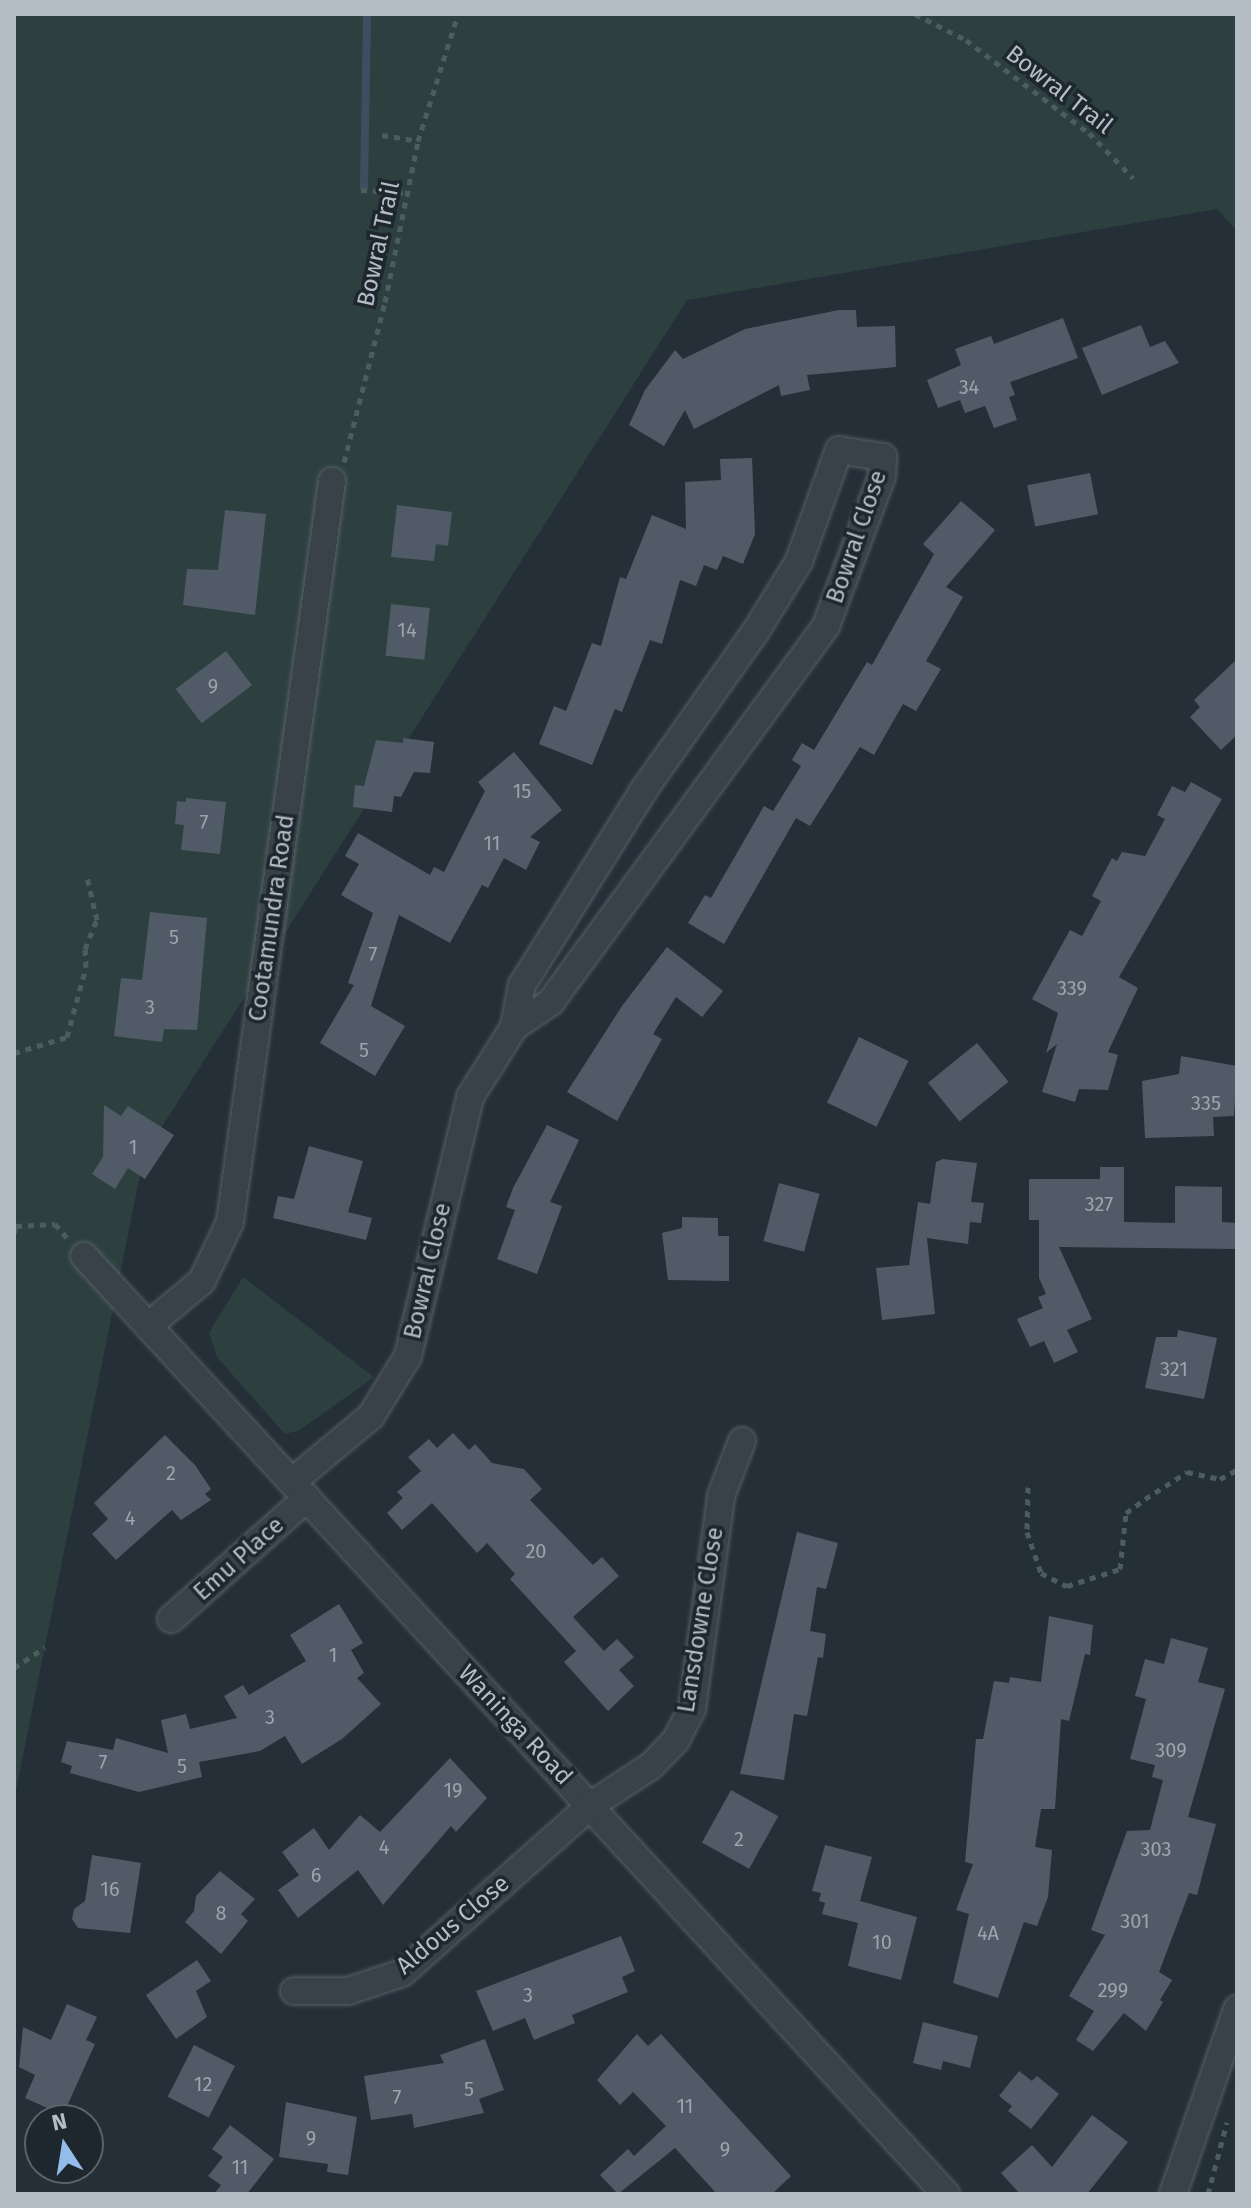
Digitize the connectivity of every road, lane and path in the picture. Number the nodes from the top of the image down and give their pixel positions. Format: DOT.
graph roads {
  1 [pos="458,14"];
  2 [pos="915,14"];
  3 [pos="382,135"];
  4 [pos="418,141"];
  5 [pos="1133,178"];
  6 [pos="361,190"];
  7 [pos="410,193"];
  8 [pos="332,481"];
  9 [pos="87,877"];
  10 [pos="514,1027"];
  11 [pos="14,1053"];
  12 [pos="15,1224"];
  13 [pos="14,1234"];
  14 [pos="84,1256"];
  15 [pos="148,1326"];
  16 [pos="742,1441"];
  17 [pos="1237,1470"];
  18 [pos="1028,1487"];
  19 [pos="299,1490"];
  20 [pos="171,1619"];
  21 [pos="45,1647"];
  22 [pos="14,1668"];
  23 [pos="590,1806"];
  24 [pos="294,1991"];
  25 [pos="1237,2009"];
  26 [pos="1228,2108"];
  27 [pos="946,2194"];
  28 [pos="1173,2194"];
  29 [pos="1208,2194"];
  1 -- 4 [label="path, Bowral Trail"];
  2 -- 5 [label="path, Bowral Trail"];
  3 -- 4 [label="path"];
  4 -- 7 [label="path, Bowral Trail"];
  6 -- 7 [label="path"];
  7 -- 8 [label="path, Bowral Trail"];
  8 -- 15 [label="street, Cootamundra Road"];
  9 -- 11 [label="path"];
  10 -- 10 [label="street, Bowral Close"];
  10 -- 19 [label="street, Bowral Close"];
  12 -- 13 [label="path"];
  12 -- 14 [label="path"];
  14 -- 15 [label="street, Waninga Road"];
  15 -- 19 [label="street, Waninga Road"];
  16 -- 23 [label="street, Lansdowne Close"];
  17 -- 18 [label="path"];
  19 -- 20 [label="street, Emu Place"];
  19 -- 23 [label="street, Waninga Road"];
  21 -- 22 [label="path"];
  23 -- 24 [label="street, Aldous Close"];
  23 -- 27 [label="street, Waninga Road"];
  25 -- 28 [label="street"];
  26 -- 29 [label="path"];
}
